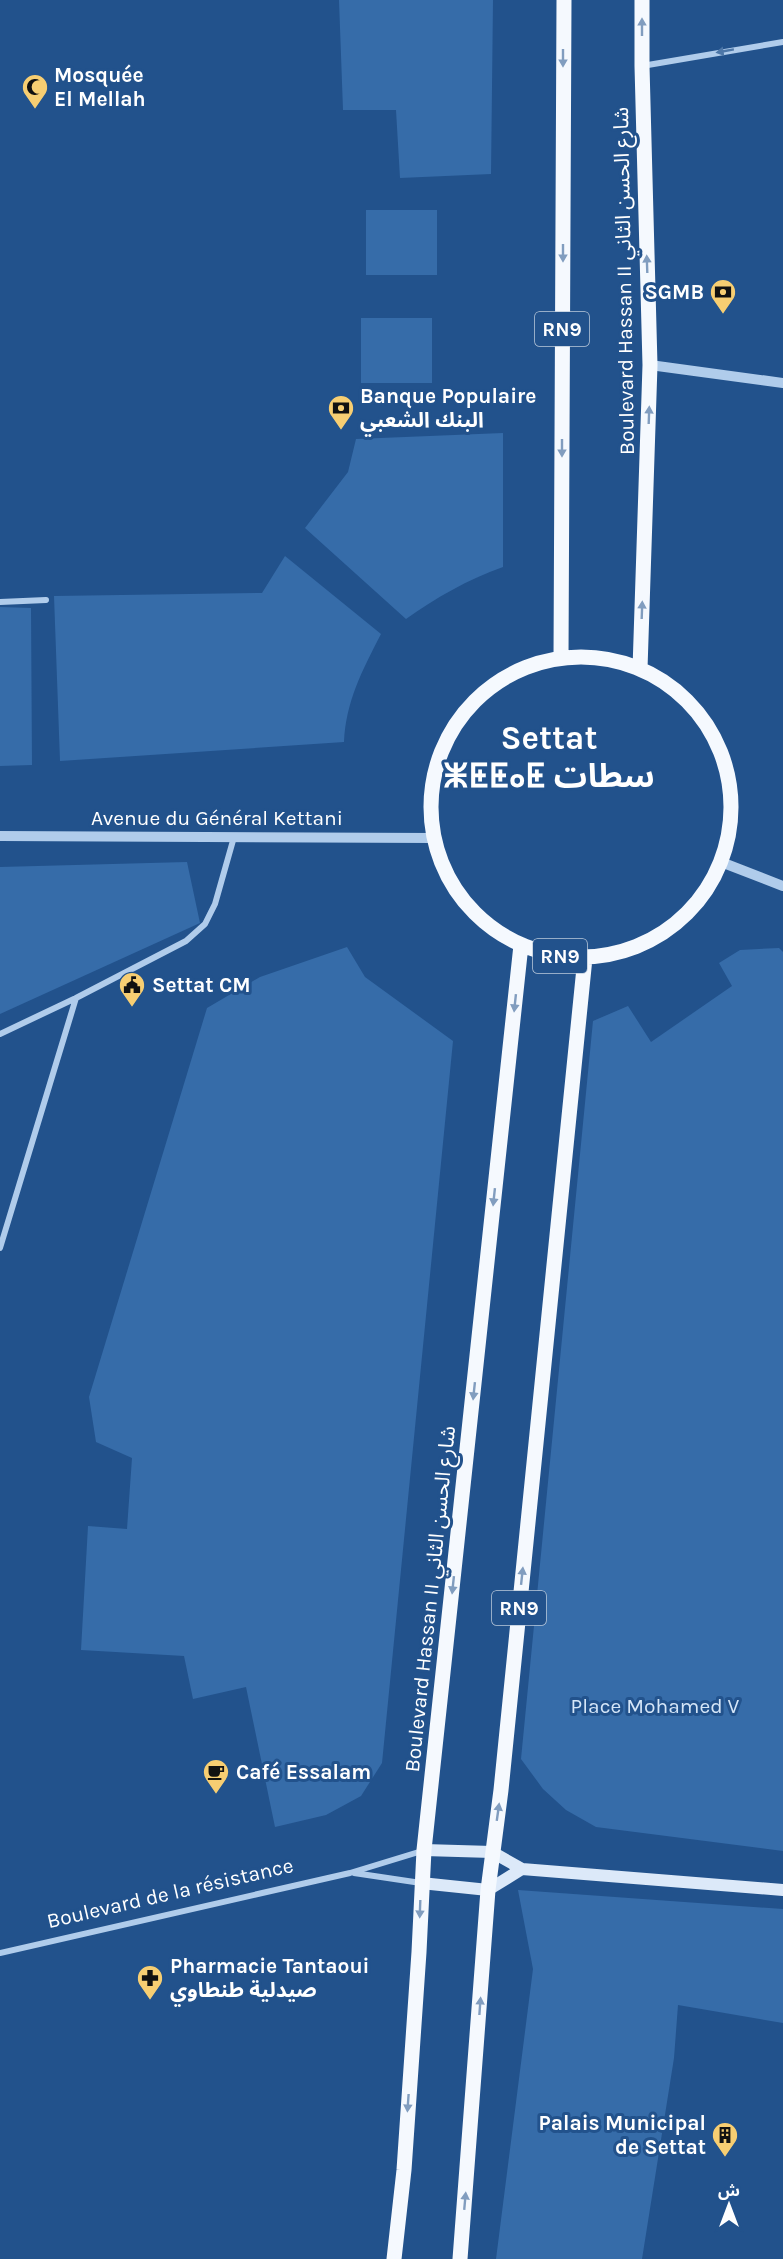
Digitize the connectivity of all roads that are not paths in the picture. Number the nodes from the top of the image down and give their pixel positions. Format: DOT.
graph roads {
  1 [pos="564,0"];
  2 [pos="642,0"];
  3 [pos="783,42"];
  4 [pos="642,66"];
  5 [pos="650,365"];
  6 [pos="783,383"];
  7 [pos="46,600"];
  8 [pos="0,602"];
  9 [pos="561,658"];
  10 [pos="640,669"];
  11 [pos="0,836"];
  12 [pos="234,837"];
  13 [pos="433,838"];
  14 [pos="721,862"];
  15 [pos="783,886"];
  16 [pos="521,945"];
  17 [pos="585,958"];
  18 [pos="76,998"];
  19 [pos="0,1034"];
  20 [pos="0,1248"];
  21 [pos="424,1850"];
  22 [pos="492,1852"];
  23 [pos="522,1869"];
  24 [pos="350,1873"];
  25 [pos="421,1883"];
  26 [pos="488,1890"];
  27 [pos="783,1890"];
  28 [pos="0,1953"];
  29 [pos="394,2259"];
  30 [pos="460,2259"];
  1 -- 9 [label="main road, RN9, one-way"];
  4 -- 2 [label="main road, Boulevard Hassan II شارع الحسن الثاني, one-way"];
  3 -- 4 [label="street, one-way"];
  5 -- 4 [label="main road, Boulevard Hassan II شارع الحسن الثاني, one-way"];
  5 -- 6 [label="street"];
  10 -- 5 [label="main road, Boulevard Hassan II شارع الحسن الثاني, one-way"];
  7 -- 8 [label="street"];
  9 -- 10 [label="main road, RN9"];
  9 -- 13 [label="main road, RN9"];
  10 -- 14 [label="main road, RN9"];
  11 -- 12 [label="street, Avenue du Général Kettani"];
  12 -- 13 [label="street, Avenue du Général Kettani"];
  12 -- 18 [label="street"];
  13 -- 16 [label="main road, RN9"];
  14 -- 15 [label="street"];
  14 -- 17 [label="main road, RN9"];
  16 -- 17 [label="main road, RN9"];
  16 -- 21 [label="main road, Boulevard Hassan II شارع الحسن الثاني / RN9, one-way"];
  22 -- 17 [label="main road, RN9, one-way"];
  18 -- 19 [label="street"];
  18 -- 20 [label="street"];
  21 -- 22 [label="main road, Boulevard de la résistance"];
  21 -- 24 [label="street, Boulevard de la résistance"];
  21 -- 25 [label="main road, Boulevard Hassan II شارع الحسن الثاني / RN9"];
  22 -- 23 [label="main road"];
  22 -- 26 [label="main road, RN9"];
  23 -- 26 [label="main road"];
  23 -- 27 [label="main road"];
  24 -- 25 [label="street, Boulevard de la résistance"];
  24 -- 28 [label="street, Boulevard de la résistance"];
  25 -- 26 [label="main road, Boulevard de la résistance"];
  25 -- 29 [label="main road, Boulevard Hassan II شارع الحسن الثاني / RN9, one-way"];
  30 -- 26 [label="main road, RN9, one-way"];
}
